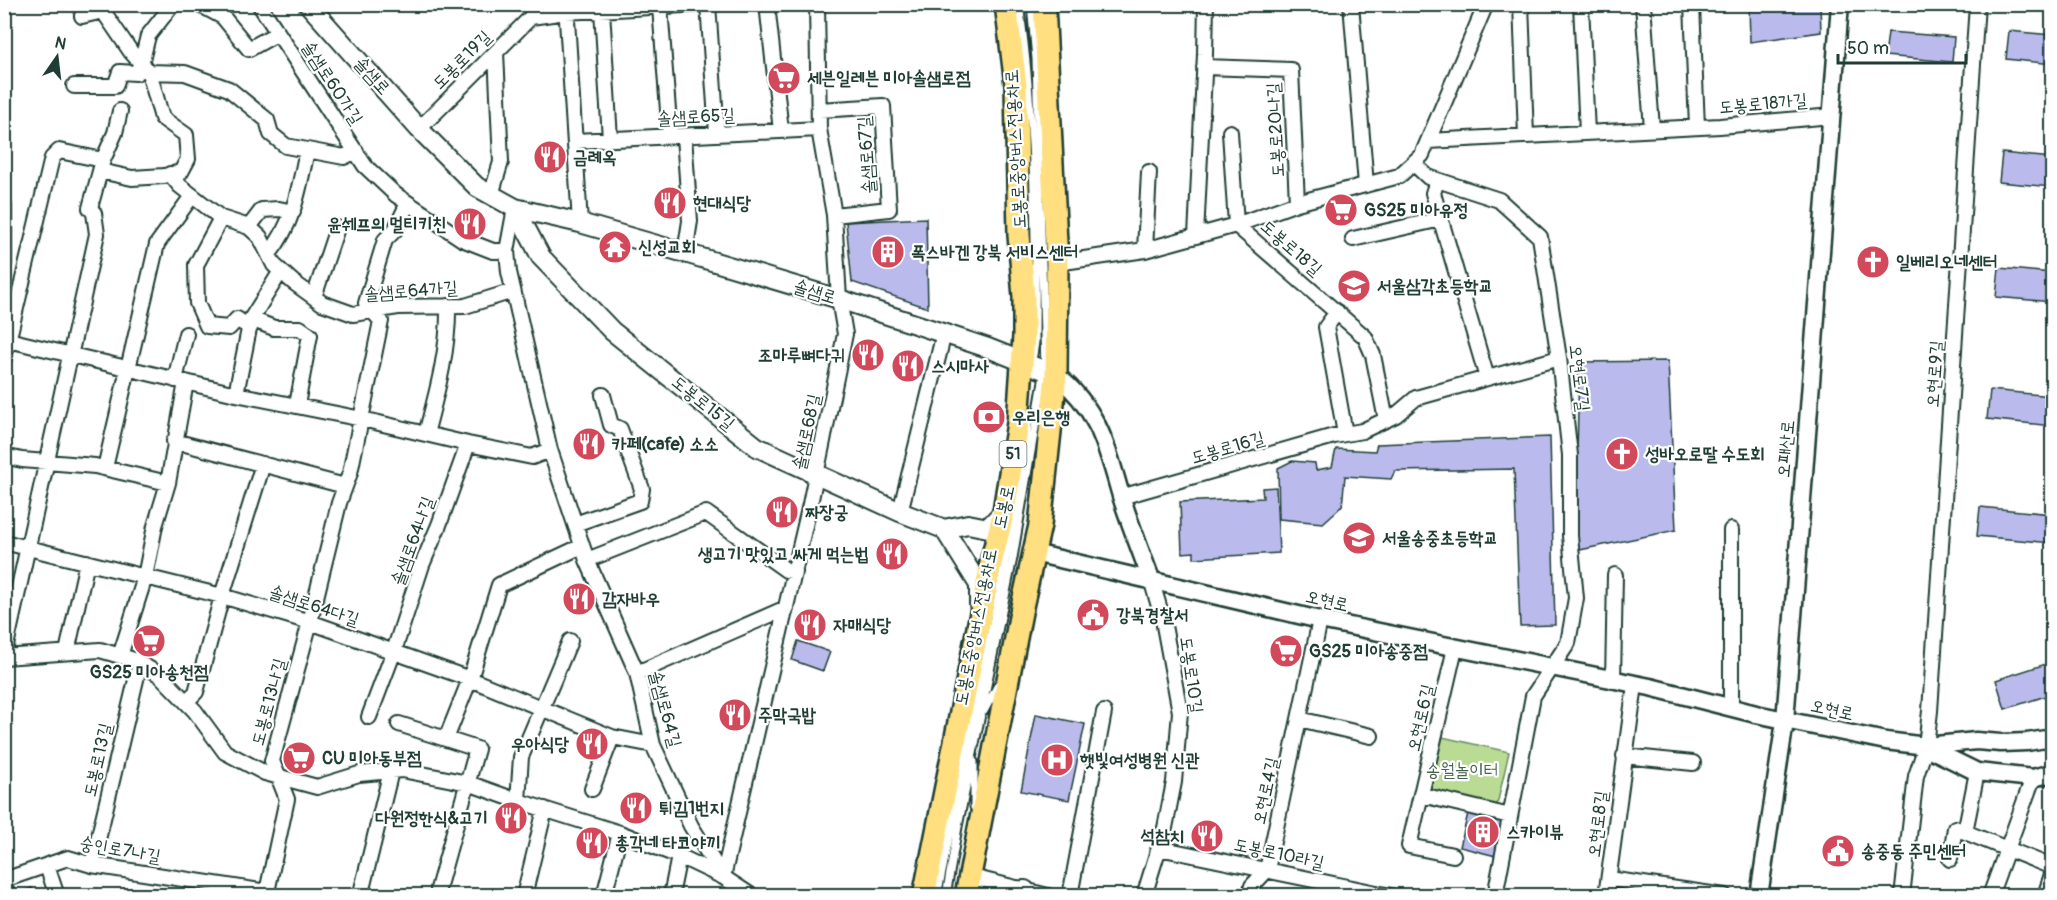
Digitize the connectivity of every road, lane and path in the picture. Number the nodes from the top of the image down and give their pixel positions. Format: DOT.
graph roads {
  1 [pos="172,4"];
  2 [pos="199,4"];
  3 [pos="259,4"];
  4 [pos="308,4"];
  5 [pos="526,4"];
  6 [pos="700,4"];
  7 [pos="708,4"];
  8 [pos="767,4"];
  9 [pos="817,4"];
  10 [pos="1006,4"];
  11 [pos="1019,4"];
  12 [pos="1031,4"];
  13 [pos="1044,4"];
  14 [pos="1206,4"];
  15 [pos="1351,4"];
  16 [pos="1486,4"];
  17 [pos="1521,4"];
  18 [pos="1581,4"];
  19 [pos="1643,4"];
  20 [pos="1692,4"];
  21 [pos="1840,4"];
  22 [pos="1977,4"];
  23 [pos="660,7"];
  24 [pos="566,8"];
  25 [pos="602,10"];
  26 [pos="82,16"];
  27 [pos="539,16"];
  28 [pos="278,33"];
  29 [pos="496,52"];
  30 [pos="1204,67"];
  31 [pos="145,68"];
  32 [pos="74,86"];
  33 [pos="819,110"];
  34 [pos="120,111"];
  35 [pos="1832,116"];
  36 [pos="1697,127"];
  37 [pos="419,129"];
  38 [pos="819,129"];
  39 [pos="1652,129"];
  40 [pos="781,131"];
  41 [pos="1230,132"];
  42 [pos="1587,133"];
  43 [pos="717,134"];
  44 [pos="677,136"];
  45 [pos="1526,136"];
  46 [pos="610,139"];
  47 [pos="575,141"];
  48 [pos="1428,141"];
  49 [pos="307,150"];
  50 [pos="356,151"];
  51 [pos="1413,164"];
  52 [pos="101,165"];
  53 [pos="1149,172"];
  54 [pos="170,174"];
  55 [pos="1437,181"];
  56 [pos="1366,185"];
  57 [pos="491,195"];
  58 [pos="192,196"];
  59 [pos="408,203"];
  60 [pos="1297,203"];
  61 [pos="4,206"];
  62 [pos="515,208"];
  63 [pos="293,212"];
  64 [pos="834,215"];
  65 [pos="221,218"];
  66 [pos="1441,219"];
  67 [pos="580,224"];
  68 [pos="1236,225"];
  69 [pos="249,227"];
  70 [pos="338,228"];
  71 [pos="1196,236"];
  72 [pos="1353,239"];
  73 [pos="1145,250"];
  74 [pos="507,251"];
  75 [pos="685,253"];
  76 [pos="269,254"];
  77 [pos="4,263"];
  78 [pos="1057,263"];
  79 [pos="281,271"];
  80 [pos="513,291"];
  81 [pos="314,297"];
  82 [pos="839,299"];
  83 [pos="448,306"];
  84 [pos="372,311"];
  85 [pos="1337,312"];
  86 [pos="251,324"];
  87 [pos="944,333"];
  88 [pos="186,334"];
  89 [pos="7,340"];
  90 [pos="71,355"];
  91 [pos="4,358"];
  92 [pos="1559,358"];
  93 [pos="129,369"];
  94 [pos="1037,369"];
  95 [pos="1487,378"];
  96 [pos="181,381"];
  97 [pos="236,394"];
  98 [pos="603,394"];
  99 [pos="297,405"];
  100 [pos="1029,405"];
  101 [pos="362,419"];
  102 [pos="1386,420"];
  103 [pos="426,434"];
  104 [pos="1345,434"];
  105 [pos="174,441"];
  106 [pos="468,444"];
  107 [pos="550,450"];
  108 [pos="4,456"];
  109 [pos="47,462"];
  110 [pos="263,464"];
  111 [pos="105,468"];
  112 [pos="816,473"];
  113 [pos="168,483"];
  114 [pos="345,486"];
  115 [pos="1121,496"];
  116 [pos="1004,511"];
  117 [pos="900,512"];
  118 [pos="575,525"];
  119 [pos="944,529"];
  120 [pos="1731,530"];
  121 [pos="998,537"];
  122 [pos="4,542"];
  123 [pos="582,546"];
  124 [pos="28,547"];
  125 [pos="1034,553"];
  126 [pos="587,560"];
  127 [pos="87,562"];
  128 [pos="795,572"];
  129 [pos="1615,575"];
  130 [pos="145,577"];
  131 [pos="1151,579"];
  132 [pos="1000,588"];
  133 [pos="222,596"];
  134 [pos="786,608"];
  135 [pos="1320,620"];
  136 [pos="310,622"];
  137 [pos="986,623"];
  138 [pos="570,641"];
  139 [pos="1455,648"];
  140 [pos="394,651"];
  141 [pos="67,652"];
  142 [pos="1013,653"];
  143 [pos="4,656"];
  144 [pos="120,656"];
  145 [pos="140,663"];
  146 [pos="1551,669"];
  147 [pos="637,673"];
  148 [pos="470,679"];
  149 [pos="1613,681"];
  150 [pos="1635,685"];
  151 [pos="186,702"];
  152 [pos="1731,708"];
  153 [pos="542,709"];
  154 [pos="1104,712"];
  155 [pos="369,717"];
  156 [pos="980,718"];
  157 [pos="1299,719"];
  158 [pos="1785,720"];
  159 [pos="399,724"];
  160 [pos="1371,736"];
  161 [pos="612,737"];
  162 [pos="2052,738"];
  163 [pos="446,739"];
  164 [pos="653,745"];
  165 [pos="1926,746"];
  166 [pos="974,748"];
  167 [pos="1624,756"];
  168 [pos="1693,763"];
  169 [pos="391,771"];
  170 [pos="1977,772"];
  171 [pos="2052,773"];
  172 [pos="279,776"];
  173 [pos="2033,778"];
  174 [pos="468,783"];
  175 [pos="592,789"];
  176 [pos="1422,795"];
  177 [pos="518,801"];
  178 [pos="545,809"];
  179 [pos="1510,816"];
  180 [pos="620,832"];
  181 [pos="1965,832"];
  182 [pos="1159,848"];
  183 [pos="2007,849"];
  184 [pos="973,852"];
  185 [pos="1453,855"];
  186 [pos="679,856"];
  187 [pos="1950,859"];
  188 [pos="92,865"];
  189 [pos="47,866"];
  190 [pos="2052,867"];
  191 [pos="1267,870"];
  192 [pos="2052,874"];
  193 [pos="723,877"];
  194 [pos="1609,879"];
  195 [pos="4,880"];
  196 [pos="967,886"];
  197 [pos="438,889"];
  198 [pos="1323,889"];
  199 [pos="1025,890"];
  200 [pos="231,891"];
  201 [pos="361,893"];
  202 [pos="57,896"];
  203 [pos="524,896"];
  204 [pos="604,896"];
  205 [pos="671,896"];
  206 [pos="752,896"];
  207 [pos="924,896"];
  208 [pos="937,896"];
  209 [pos="946,896"];
  210 [pos="995,896"];
  211 [pos="1048,896"];
  212 [pos="1070,896"];
  213 [pos="1144,896"];
  214 [pos="1249,896"];
  215 [pos="1391,896"];
  216 [pos="1495,896"];
  217 [pos="1606,896"];
  218 [pos="1725,896"];
  219 [pos="1759,896"];
  220 [pos="1902,896"];
  221 [pos="1990,896"];
  222 [pos="2045,896"];
  1 -- 31 [label="street"];
  2 -- 28 [label="street"];
  3 -- 28 [label="street, 솔샘로60가길"];
  4 -- 37 [label="main road, 솔샘로"];
  5 -- 27 [label="street"];
  6 -- 23 [label="street, 도봉로19길"];
  7 -- 43 [label="street"];
  8 -- 40 [label="street"];
  9 -- 33 [label="street"];
  10 -- 94 [label="main road, 도봉로 / 51"];
  11 -- 94 [label="lane, 도봉로중앙버스전용차로"];
  12 -- 94 [label="lane"];
  13 -- 78 [label="main road, 도봉로 / 51"];
  14 -- 30 [label="street"];
  15 -- 56 [label="street"];
  16 -- 48 [label="street, 도봉로18길"];
  17 -- 45 [label="street"];
  18 -- 42 [label="street"];
  19 -- 39 [label="street"];
  20 -- 36 [label="street, 도봉로18가길"];
  21 -- 35 [label="street, 오패산로"];
  22 -- 165 [label="street, 오현로9길"];
  23 -- 25 [label="street, 도봉로19길"];
  23 -- 44 [label="street"];
  24 -- 25 [label="street, 도봉로19길"];
  24 -- 27 [label="street, 도봉로19길"];
  24 -- 47 [label="street"];
  25 -- 46 [label="street"];
  26 -- 31 [label="street"];
  27 -- 29 [label="street, 도봉로19길"];
  28 -- 50 [label="street, 솔샘로60가길"];
  29 -- 37 [label="street, 도봉로19길"];
  29 -- 57 [label="street"];
  30 -- 60 [label="street, 도봉로20나길"];
  30 -- 71 [label="street"];
  31 -- 32 [label="street"];
  31 -- 49 [label="street, 솔샘로60가길"];
  31 -- 54 [label="street"];
  33 -- 38 [label="street"];
  33 -- 64 [label="street, 솔샘로67길"];
  34 -- 52 [label="street"];
  35 -- 36 [label="street, 도봉로18가길"];
  35 -- 158 [label="street, 오패산로"];
  36 -- 39 [label="street, 도봉로18가길"];
  37 -- 57 [label="main road, 솔샘로"];
  38 -- 40 [label="street, 솔샘로65길"];
  38 -- 64 [label="street"];
  39 -- 42 [label="street, 도봉로18가길"];
  40 -- 43 [label="street, 솔샘로65길"];
  41 -- 68 [label="street, 도봉로18길"];
  42 -- 45 [label="street, 도봉로18가길"];
  43 -- 44 [label="street, 솔샘로65길"];
  44 -- 46 [label="street, 솔샘로65길"];
  44 -- 75 [label="street"];
  45 -- 48 [label="street, 도봉로18가길"];
  46 -- 47 [label="street, 솔샘로65길"];
  47 -- 67 [label="street"];
  48 -- 51 [label="street, 도봉로18길"];
  49 -- 50 [label="street, 솔샘로60가길"];
  49 -- 63 [label="street"];
  50 -- 59 [label="street, 솔샘로60가길"];
  51 -- 55 [label="street, 오현로7길"];
  51 -- 56 [label="street, 도봉로18길"];
  52 -- 54 [label="street"];
  52 -- 89 [label="street"];
  52 -- 90 [label="street"];
  53 -- 73 [label="street"];
  54 -- 58 [label="street"];
  55 -- 66 [label="street"];
  55 -- 92 [label="street, 오현로7길"];
  56 -- 60 [label="street, 도봉로18길"];
  57 -- 62 [label="main road, 솔샘로"];
  58 -- 65 [label="street"];
  58 -- 93 [label="street"];
  59 -- 74 [label="street, 솔샘로60가길"];
  59 -- 84 [label="street"];
  60 -- 68 [label="street, 도봉로18길"];
  61 -- 77 [label="street"];
  62 -- 67 [label="main road, 솔샘로"];
  62 -- 74 [label="street, 솔샘로64길"];
  62 -- 112 [label="main road, 도봉로15길"];
  63 -- 69 [label="street"];
  63 -- 76 [label="street"];
  64 -- 82 [label="street"];
  65 -- 69 [label="street"];
  65 -- 86 [label="street"];
  66 -- 72 [label="street"];
  66 -- 95 [label="street"];
  67 -- 75 [label="main road, 솔샘로"];
  68 -- 71 [label="street, 도봉로18길"];
  68 -- 85 [label="street, 도봉로18길"];
  69 -- 76 [label="street, 솔샘로64가길"];
  70 -- 81 [label="street"];
  71 -- 73 [label="street, 도봉로18길"];
  73 -- 78 [label="street, 도봉로18길"];
  74 -- 80 [label="street, 솔샘로64길"];
  75 -- 82 [label="main road, 솔샘로"];
  76 -- 79 [label="street, 솔샘로64가길"];
  78 -- 94 [label="main road, 도봉로 / 51"];
  79 -- 81 [label="street, 솔샘로64가길"];
  79 -- 86 [label="street"];
  80 -- 83 [label="street, 솔샘로64가길"];
  80 -- 107 [label="street, 솔샘로64길"];
  81 -- 84 [label="street, 솔샘로64가길"];
  82 -- 87 [label="main road, 솔샘로"];
  82 -- 112 [label="street, 솔샘로68길"];
  83 -- 84 [label="street, 솔샘로64가길"];
  83 -- 103 [label="street"];
  84 -- 101 [label="street, 도봉로13나길"];
  85 -- 102 [label="street, 도봉로18길"];
  85 -- 104 [label="street"];
  86 -- 97 [label="street"];
  86 -- 99 [label="street"];
  87 -- 94 [label="main road, 솔샘로"];
  87 -- 117 [label="street"];
  88 -- 96 [label="street"];
  89 -- 90 [label="street"];
  89 -- 91 [label="street"];
  90 -- 93 [label="street"];
  90 -- 109 [label="street"];
  92 -- 95 [label="street, 도봉로16길"];
  92 -- 146 [label="street, 오현로7길"];
  93 -- 96 [label="street"];
  93 -- 111 [label="street"];
  94 -- 115 [label="street, 도봉로10길"];
  94 -- 116 [label="main road, 도봉로 / 51"];
  94 -- 125 [label="main road, 도봉로 / 51"];
  94 -- 156 [label="lane"];
  95 -- 102 [label="street, 도봉로16길"];
  96 -- 97 [label="street"];
  96 -- 105 [label="street"];
  97 -- 99 [label="street"];
  98 -- 118 [label="street"];
  99 -- 101 [label="street"];
  100 -- 132 [label="lane, 도봉로중앙버스전용차로"];
  101 -- 103 [label="street"];
  101 -- 114 [label="street, 도봉로13나길"];
  102 -- 104 [label="street, 도봉로16길"];
  103 -- 106 [label="street"];
  104 -- 115 [label="street, 도봉로16길"];
  105 -- 110 [label="street"];
  105 -- 113 [label="street"];
  106 -- 107 [label="street"];
  106 -- 140 [label="street, 솔샘로64나길"];
  107 -- 118 [label="street, 솔샘로64길"];
  108 -- 109 [label="street"];
  109 -- 111 [label="street"];
  109 -- 124 [label="street"];
  110 -- 114 [label="street"];
  110 -- 133 [label="street"];
  111 -- 113 [label="street"];
  112 -- 117 [label="main road, 도봉로15길"];
  112 -- 128 [label="street, 솔샘로68길"];
  113 -- 130 [label="street"];
  114 -- 136 [label="street, 도봉로13나길"];
  115 -- 131 [label="street, 도봉로10길"];
  116 -- 119 [label="main road"];
  116 -- 121 [label="main road, 도봉로 / 51"];
  117 -- 119 [label="main road, 도봉로15길"];
  118 -- 123 [label="street, 솔샘로64길"];
  119 -- 137 [label="main road"];
  120 -- 152 [label="street"];
  121 -- 132 [label="lane"];
  121 -- 137 [label="main road, 도봉로 / 51"];
  122 -- 124 [label="street, 솔샘로64다길"];
  123 -- 126 [label="street, 솔샘로64길"];
  123 -- 148 [label="street"];
  124 -- 127 [label="street, 솔샘로64다길"];
  124 -- 143 [label="street"];
  125 -- 131 [label="street, 오현로"];
  125 -- 142 [label="main road, 도봉로 / 51"];
  126 -- 128 [label="street"];
  126 -- 147 [label="street, 솔샘로64길"];
  127 -- 130 [label="street, 솔샘로64다길"];
  127 -- 141 [label="street"];
  128 -- 134 [label="street, 솔샘로68길"];
  129 -- 149 [label="street"];
  130 -- 133 [label="street, 솔샘로64다길"];
  130 -- 144 [label="street"];
  131 -- 135 [label="street, 오현로"];
  131 -- 182 [label="street, 도봉로10길"];
  132 -- 137 [label="lane, 도봉로중앙버스전용차로"];
  133 -- 136 [label="street, 솔샘로64다길"];
  133 -- 151 [label="street"];
  134 -- 147 [label="street"];
  134 -- 193 [label="street, 솔샘로68길"];
  135 -- 139 [label="street, 오현로"];
  135 -- 157 [label="street, 오현로4길"];
  136 -- 140 [label="street, 솔샘로64다길"];
  136 -- 172 [label="street, 도봉로13나길"];
  137 -- 207 [label="main road, 도봉로 / 51"];
  137 -- 208 [label="lane, 도봉로중앙버스전용차로"];
  138 -- 153 [label="street"];
  139 -- 146 [label="street, 오현로"];
  139 -- 176 [label="street, 오현로6길"];
  140 -- 148 [label="street, 솔샘로64다길"];
  140 -- 155 [label="street"];
  141 -- 143 [label="street"];
  141 -- 144 [label="street"];
  142 -- 156 [label="lane"];
  142 -- 184 [label="main road, 도봉로 / 51"];
  144 -- 145 [label="street"];
  145 -- 151 [label="street"];
  145 -- 188 [label="street, 도봉로13길"];
  146 -- 149 [label="street, 오현로"];
  146 -- 179 [label="street"];
  147 -- 164 [label="street, 솔샘로64길"];
  148 -- 153 [label="street, 솔샘로64다길"];
  148 -- 163 [label="street"];
  149 -- 150 [label="street, 오현로"];
  150 -- 152 [label="street, 오현로"];
  150 -- 167 [label="street, 오현로8길"];
  151 -- 172 [label="street"];
  152 -- 158 [label="street, 오현로"];
  153 -- 161 [label="street, 솔샘로64다길"];
  153 -- 177 [label="street"];
  154 -- 212 [label="street"];
  156 -- 166 [label="lane"];
  157 -- 160 [label="street"];
  157 -- 191 [label="street, 오현로4길"];
  158 -- 165 [label="street, 오현로"];
  158 -- 219 [label="street, 오패산로"];
  159 -- 163 [label="street"];
  161 -- 164 [label="street, 솔샘로64다길"];
  161 -- 175 [label="street"];
  162 -- 165 [label="street, 오현로"];
  163 -- 174 [label="street"];
  164 -- 193 [label="street, 솔샘로64길"];
  165 -- 170 [label="street, 오현로"];
  165 -- 220 [label="street, 오현로9길"];
  166 -- 184 [label="lane"];
  166 -- 209 [label="lane"];
  167 -- 168 [label="street"];
  167 -- 194 [label="street, 오현로8길"];
  169 -- 172 [label="street"];
  169 -- 174 [label="street"];
  169 -- 201 [label="street"];
  170 -- 173 [label="street, 오현로"];
  170 -- 181 [label="street"];
  171 -- 173 [label="street, 오현로"];
  172 -- 200 [label="street, 도봉로13나길"];
  173 -- 183 [label="street"];
  174 -- 177 [label="street"];
  174 -- 197 [label="street"];
  176 -- 179 [label="street"];
  176 -- 185 [label="street, 오현로6길"];
  177 -- 178 [label="street"];
  178 -- 180 [label="street"];
  178 -- 203 [label="street"];
  179 -- 216 [label="street"];
  180 -- 186 [label="street"];
  180 -- 204 [label="street"];
  181 -- 183 [label="street"];
  181 -- 187 [label="street"];
  182 -- 191 [label="street, 도봉로10라길"];
  182 -- 213 [label="street, 도봉로10길"];
  183 -- 190 [label="street"];
  183 -- 221 [label="street"];
  184 -- 196 [label="main road, 도봉로 / 51"];
  186 -- 193 [label="street"];
  186 -- 205 [label="street"];
  188 -- 189 [label="street, 숭인로7나길"];
  188 -- 200 [label="street, 숭인로7나길"];
  189 -- 195 [label="street, 숭인로7나길"];
  189 -- 202 [label="street"];
  191 -- 198 [label="street, 도봉로10라길"];
  191 -- 214 [label="street"];
  192 -- 222 [label="street"];
  193 -- 206 [label="street"];
  194 -- 217 [label="street, 오현로8길"];
  194 -- 218 [label="street"];
  196 -- 199 [label="street"];
  198 -- 215 [label="street, 도봉로10라길"];
  199 -- 210 [label="main road"];
  199 -- 211 [label="street"];
}
